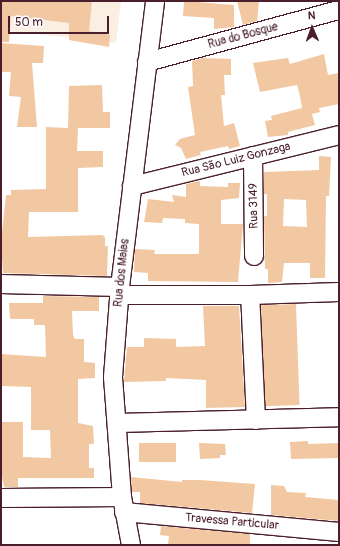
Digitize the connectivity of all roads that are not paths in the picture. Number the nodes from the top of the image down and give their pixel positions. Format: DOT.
graph roads {
  1 [pos="155,1"];
  2 [pos="339,10"];
  3 [pos="147,62"];
  4 [pos="339,135"];
  5 [pos="253,156"];
  6 [pos="132,186"];
  7 [pos="254,256"];
  8 [pos="1,284"];
  9 [pos="120,291"];
  10 [pos="339,292"];
  11 [pos="250,295"];
  12 [pos="339,417"];
  13 [pos="256,420"];
  14 [pos="117,423"];
  15 [pos="1,498"];
  16 [pos="123,504"];
  17 [pos="339,532"];
  18 [pos="131,545"];
  1 -- 3 [label="street, Rua dos Maias"];
  2 -- 3 [label="street, Rua do Bosque"];
  3 -- 6 [label="street, Rua dos Maias"];
  4 -- 5 [label="street, Rua São Luiz Gonzaga"];
  5 -- 6 [label="street, Rua São Luiz Gonzaga"];
  5 -- 7 [label="street, Rua 3149"];
  6 -- 9 [label="street, Rua dos Maias"];
  8 -- 9 [label="street"];
  9 -- 11 [label="street"];
  9 -- 14 [label="street, Rua dos Maias"];
  10 -- 11 [label="street"];
  11 -- 13 [label="street"];
  12 -- 13 [label="street"];
  13 -- 14 [label="street"];
  14 -- 16 [label="street, Rua dos Maias"];
  15 -- 16 [label="street, Travessa Particular"];
  16 -- 17 [label="street, Travessa Particular"];
  16 -- 18 [label="street, Rua dos Maias"];
}
